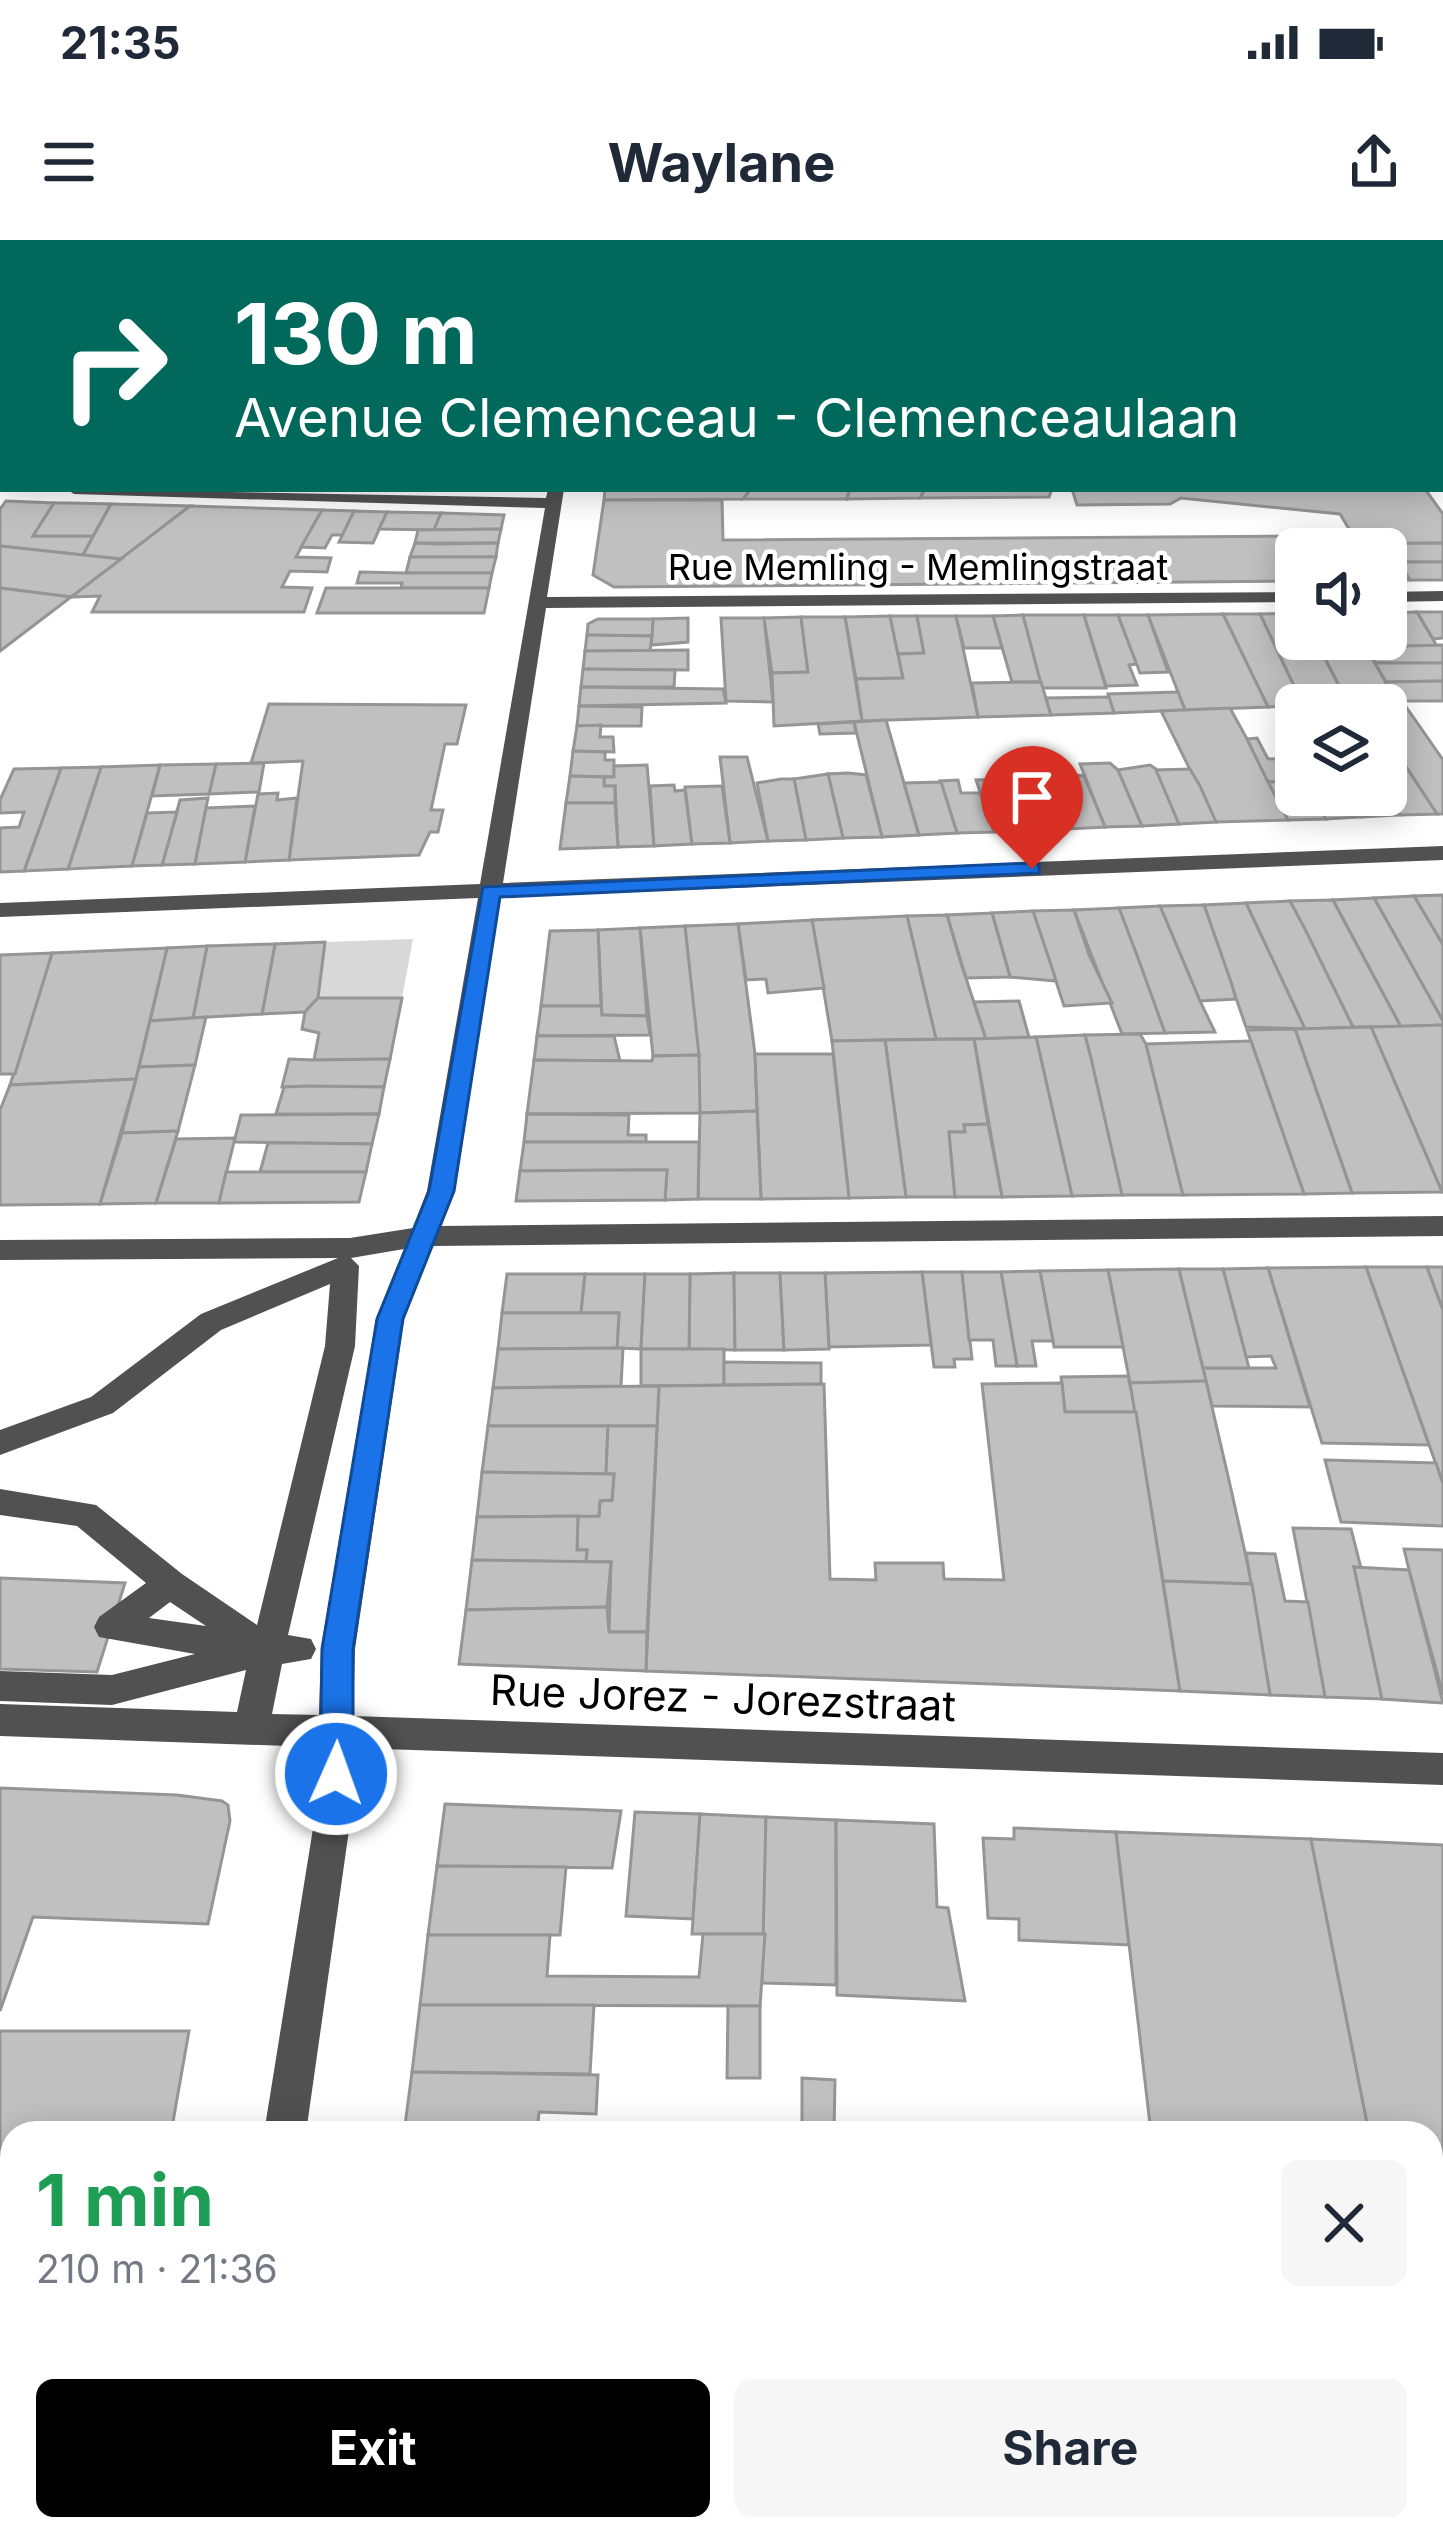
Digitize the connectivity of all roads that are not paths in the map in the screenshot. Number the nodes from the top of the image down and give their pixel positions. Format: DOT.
graph roads {
  1 [pos="280,492"];
  2 [pos="555,496"];
  3 [pos="1407,596"];
  4 [pos="1443,596"];
  5 [pos="1275,597"];
  6 [pos="540,603"];
  7 [pos="1443,853"];
  8 [pos="490,891"];
  9 [pos="0,910"];
  10 [pos="1443,1226"];
  11 [pos="423,1236"];
  12 [pos="0,1250"];
  13 [pos="0,1443"];
  14 [pos="0,1502"];
  15 [pos="170,1584"];
  16 [pos="283,1649"];
  17 [pos="0,1686"];
  18 [pos="254,1714"];
  19 [pos="0,1720"];
  20 [pos="339,1731"];
  21 [pos="1443,1769"];
  22 [pos="287,2121"];
  1 -- 2 [label="street"];
  2 -- 6 [label="street"];
  3 -- 4 [label="street"];
  5 -- 6 [label="street, Rue Memling - Memlingstraat"];
  6 -- 8 [label="street"];
  7 -- 8 [label="street"];
  8 -- 9 [label="street"];
  8 -- 11 [label="street"];
  10 -- 11 [label="street"];
  11 -- 12 [label="street"];
  11 -- 20 [label="street"];
  13 -- 16 [label="street"];
  14 -- 15 [label="street"];
  15 -- 16 [label="street"];
  15 -- 16 [label="street"];
  16 -- 17 [label="street"];
  16 -- 18 [label="street"];
  19 -- 20 [label="street, Rue Jorez - Jorezstraat"];
  20 -- 21 [label="street, Rue Jorez - Jorezstraat"];
  20 -- 22 [label="street"];
}
